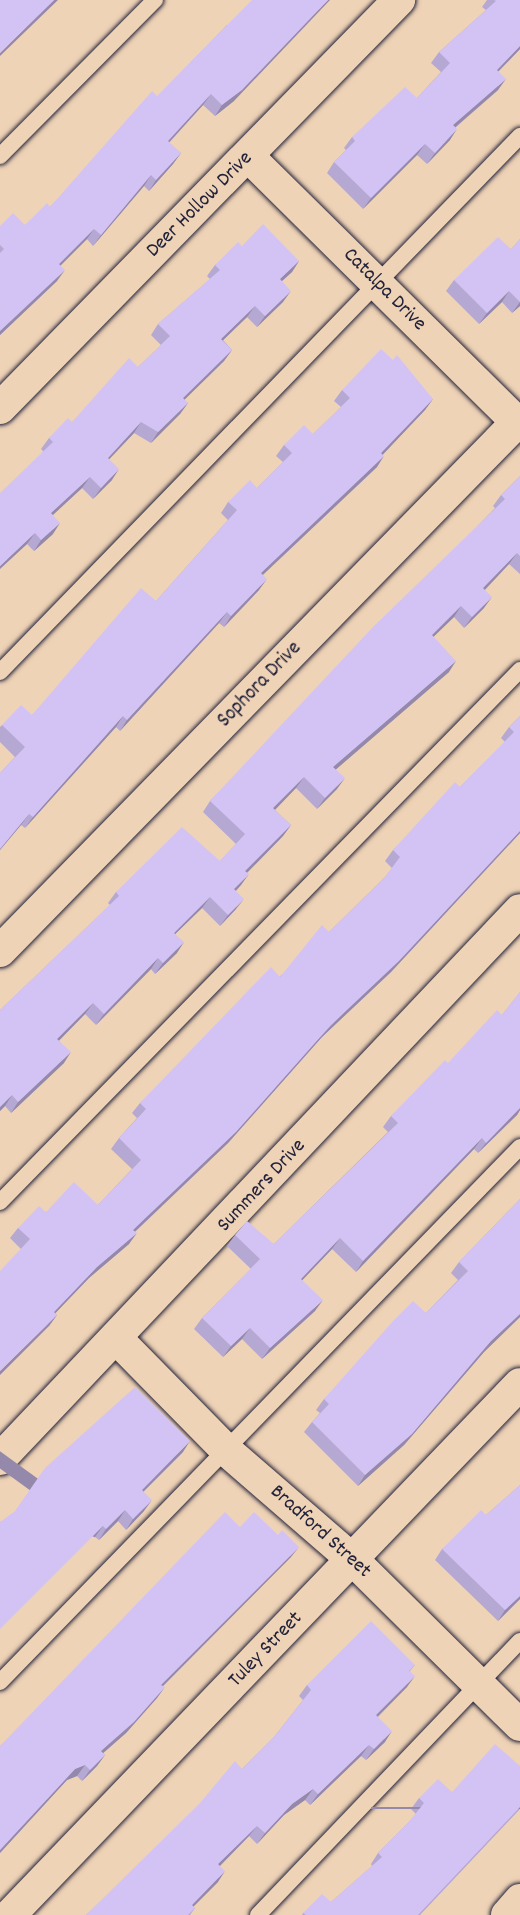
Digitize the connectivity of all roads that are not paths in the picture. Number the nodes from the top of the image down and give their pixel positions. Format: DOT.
graph roads {
  1 [pos="155,0"];
  2 [pos="399,0"];
  3 [pos="520,136"];
  4 [pos="0,156"];
  5 [pos="248,156"];
  6 [pos="377,283"];
  7 [pos="0,408"];
  8 [pos="519,422"];
  9 [pos="520,670"];
  10 [pos="0,672"];
  11 [pos="520,910"];
  12 [pos="0,951"];
  13 [pos="520,1147"];
  14 [pos="0,1202"];
  15 [pos="118,1340"];
  16 [pos="520,1384"];
  17 [pos="226,1450"];
  18 [pos="0,1459"];
  19 [pos="352,1559"];
  20 [pos="520,1641"];
  21 [pos="0,1682"];
  22 [pos="478,1684"];
  23 [pos="520,1725"];
  24 [pos="520,1900"];
  25 [pos="10,1915"];
  26 [pos="258,1915"];
  27 [pos="507,1915"];
  1 -- 4 [label="lane"];
  2 -- 5 [label="street, Deer Hollow Drive"];
  3 -- 6 [label="lane"];
  5 -- 6 [label="street, Catalpa Drive"];
  5 -- 7 [label="street, Deer Hollow Drive"];
  6 -- 8 [label="street, Catalpa Drive"];
  6 -- 10 [label="lane"];
  8 -- 12 [label="street, Sophora Drive"];
  9 -- 14 [label="lane"];
  11 -- 15 [label="street, Summers Drive"];
  13 -- 17 [label="lane"];
  15 -- 17 [label="street, Bradford Street"];
  15 -- 18 [label="street, Summers Drive"];
  16 -- 19 [label="street, Tuley Street"];
  17 -- 19 [label="street, Bradford Street"];
  17 -- 21 [label="lane"];
  19 -- 22 [label="street, Bradford Street"];
  19 -- 25 [label="street, Tuley Street"];
  20 -- 22 [label="lane"];
  22 -- 23 [label="street, Bradford Street"];
  22 -- 26 [label="lane"];
  24 -- 27 [label="street"];
}
